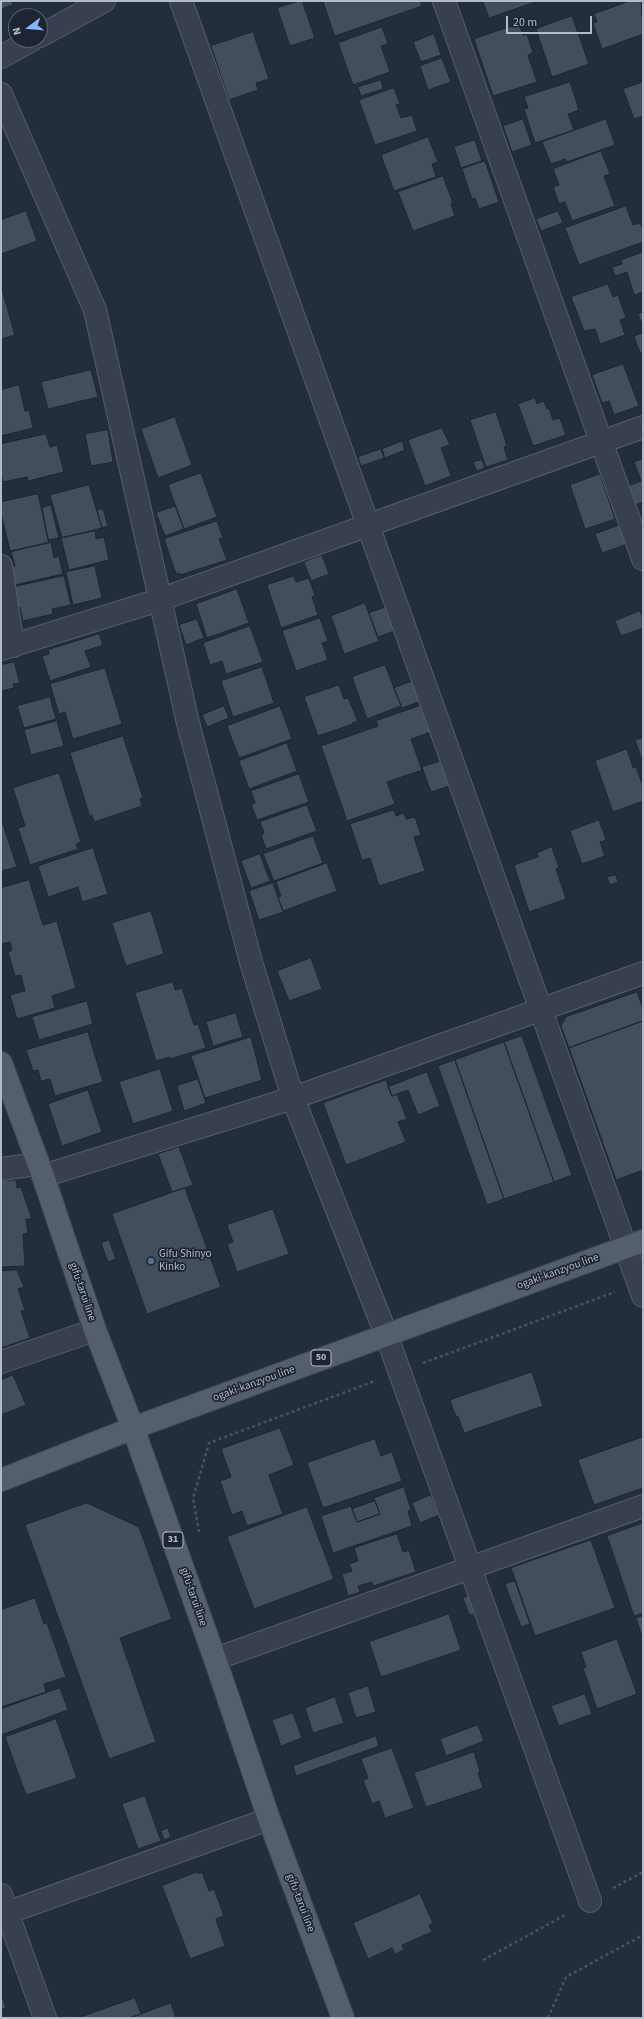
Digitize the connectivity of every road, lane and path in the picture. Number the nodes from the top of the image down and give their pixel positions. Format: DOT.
graph roads {
  1 [pos="104,1"];
  2 [pos="181,1"];
  3 [pos="444,1"];
  4 [pos="48,32"];
  5 [pos="17,48"];
  6 [pos="1,57"];
  7 [pos="1,94"];
  8 [pos="643,427"];
  9 [pos="601,442"];
  10 [pos="368,526"];
  11 [pos="643,559"];
  12 [pos="1,566"];
  13 [pos="159,600"];
  14 [pos="7,648"];
  15 [pos="643,973"];
  16 [pos="541,1009"];
  17 [pos="1,1063"];
  18 [pos="293,1098"];
  19 [pos="1,1168"];
  20 [pos="40,1170"];
  21 [pos="634,1244"];
  22 [pos="641,1290"];
  23 [pos="95,1330"];
  24 [pos="386,1334"];
  25 [pos="1,1362"];
  26 [pos="399,1372"];
  27 [pos="134,1428"];
  28 [pos="1,1480"];
  29 [pos="643,1506"];
  30 [pos="201,1540"];
  31 [pos="471,1567"];
  32 [pos="215,1659"];
  33 [pos="268,1820"];
  34 [pos="643,1872"];
  35 [pos="590,1901"];
  36 [pos="3,1908"];
  37 [pos="643,1935"];
  38 [pos="483,1960"];
  39 [pos="45,2018"];
  40 [pos="343,2018"];
  41 [pos="548,2018"];
  1 -- 4 [label="street"];
  2 -- 10 [label="street"];
  3 -- 9 [label="street"];
  5 -- 6 [label="street"];
  7 -- 13 [label="street"];
  8 -- 9 [label="street"];
  9 -- 10 [label="street"];
  9 -- 11 [label="street"];
  10 -- 13 [label="street"];
  10 -- 16 [label="street"];
  12 -- 14 [label="street"];
  13 -- 14 [label="street"];
  13 -- 18 [label="street"];
  15 -- 16 [label="street"];
  16 -- 18 [label="street"];
  16 -- 21 [label="street"];
  17 -- 20 [label="main road, gifu-tarui line / 31"];
  18 -- 20 [label="street"];
  18 -- 24 [label="street"];
  19 -- 20 [label="street"];
  20 -- 23 [label="main road, gifu-tarui line / 31"];
  21 -- 22 [label="street"];
  21 -- 24 [label="main road, ogaki-kanzyou line / 50"];
  22 -- 26 [label="path"];
  23 -- 25 [label="street"];
  23 -- 27 [label="main road, gifu-tarui line / 31"];
  24 -- 26 [label="street"];
  24 -- 27 [label="main road, ogaki-kanzyou line / 50"];
  26 -- 30 [label="path"];
  26 -- 31 [label="street"];
  27 -- 28 [label="main road, ogaki-kanzyou line / 50"];
  27 -- 32 [label="main road, gifu-tarui line / 31"];
  29 -- 31 [label="street"];
  31 -- 32 [label="street"];
  31 -- 35 [label="street"];
  32 -- 33 [label="main road, gifu-tarui line / 31"];
  33 -- 36 [label="street"];
  33 -- 40 [label="main road, gifu-tarui line / 31"];
  34 -- 35 [label="path"];
  35 -- 38 [label="path"];
  36 -- 39 [label="street"];
  37 -- 41 [label="path"];
}
